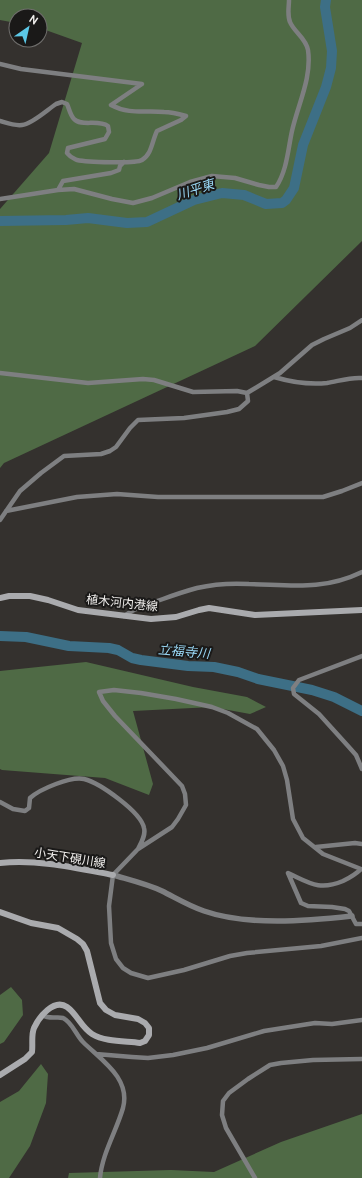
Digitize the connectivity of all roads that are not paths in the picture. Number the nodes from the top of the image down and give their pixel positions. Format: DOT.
graph roads {
  1 [pos="289,0"];
  2 [pos="0,64"];
  3 [pos="0,121"];
  4 [pos="124,162"];
  5 [pos="58,190"];
  6 [pos="0,199"];
  7 [pos="362,320"];
  8 [pos="0,373"];
  9 [pos="274,377"];
  10 [pos="362,378"];
  11 [pos="247,394"];
  12 [pos="362,483"];
  13 [pos="6,511"];
  14 [pos="0,520"];
  15 [pos="362,572"];
  16 [pos="0,598"];
  17 [pos="362,610"];
  18 [pos="124,616"];
  19 [pos="362,656"];
  20 [pos="362,769"];
  21 [pos="0,802"];
  22 [pos="362,844"];
  23 [pos="316,847"];
  24 [pos="138,848"];
  25 [pos="0,863"];
  26 [pos="113,875"];
  27 [pos="0,912"];
  28 [pos="352,916"];
  29 [pos="362,924"];
  30 [pos="362,938"];
  31 [pos="42,1015"];
  32 [pos="362,1020"];
  33 [pos="96,1054"];
  34 [pos="362,1059"];
  35 [pos="0,1075"];
  36 [pos="100,1178"];
  37 [pos="255,1178"];
  1 -- 5 [label="street"];
  2 -- 4 [label="street"];
  3 -- 4 [label="street"];
  4 -- 5 [label="street"];
  5 -- 6 [label="street"];
  7 -- 9 [label="street"];
  8 -- 11 [label="street"];
  9 -- 10 [label="street"];
  9 -- 11 [label="street"];
  11 -- 13 [label="street"];
  12 -- 13 [label="street"];
  13 -- 14 [label="street"];
  15 -- 18 [label="street"];
  16 -- 18 [label="main road, 植木河内港線"];
  17 -- 18 [label="main road, 植木河内港線"];
  19 -- 20 [label="street"];
  21 -- 24 [label="street"];
  22 -- 23 [label="street"];
  23 -- 24 [label="street"];
  23 -- 28 [label="street"];
  24 -- 26 [label="street"];
  25 -- 26 [label="main road, 小天下硯川線"];
  26 -- 28 [label="street"];
  26 -- 30 [label="street"];
  27 -- 31 [label="main road"];
  28 -- 29 [label="street"];
  31 -- 33 [label="street"];
  31 -- 35 [label="main road"];
  32 -- 33 [label="street"];
  33 -- 36 [label="street"];
  34 -- 37 [label="street"];
}
